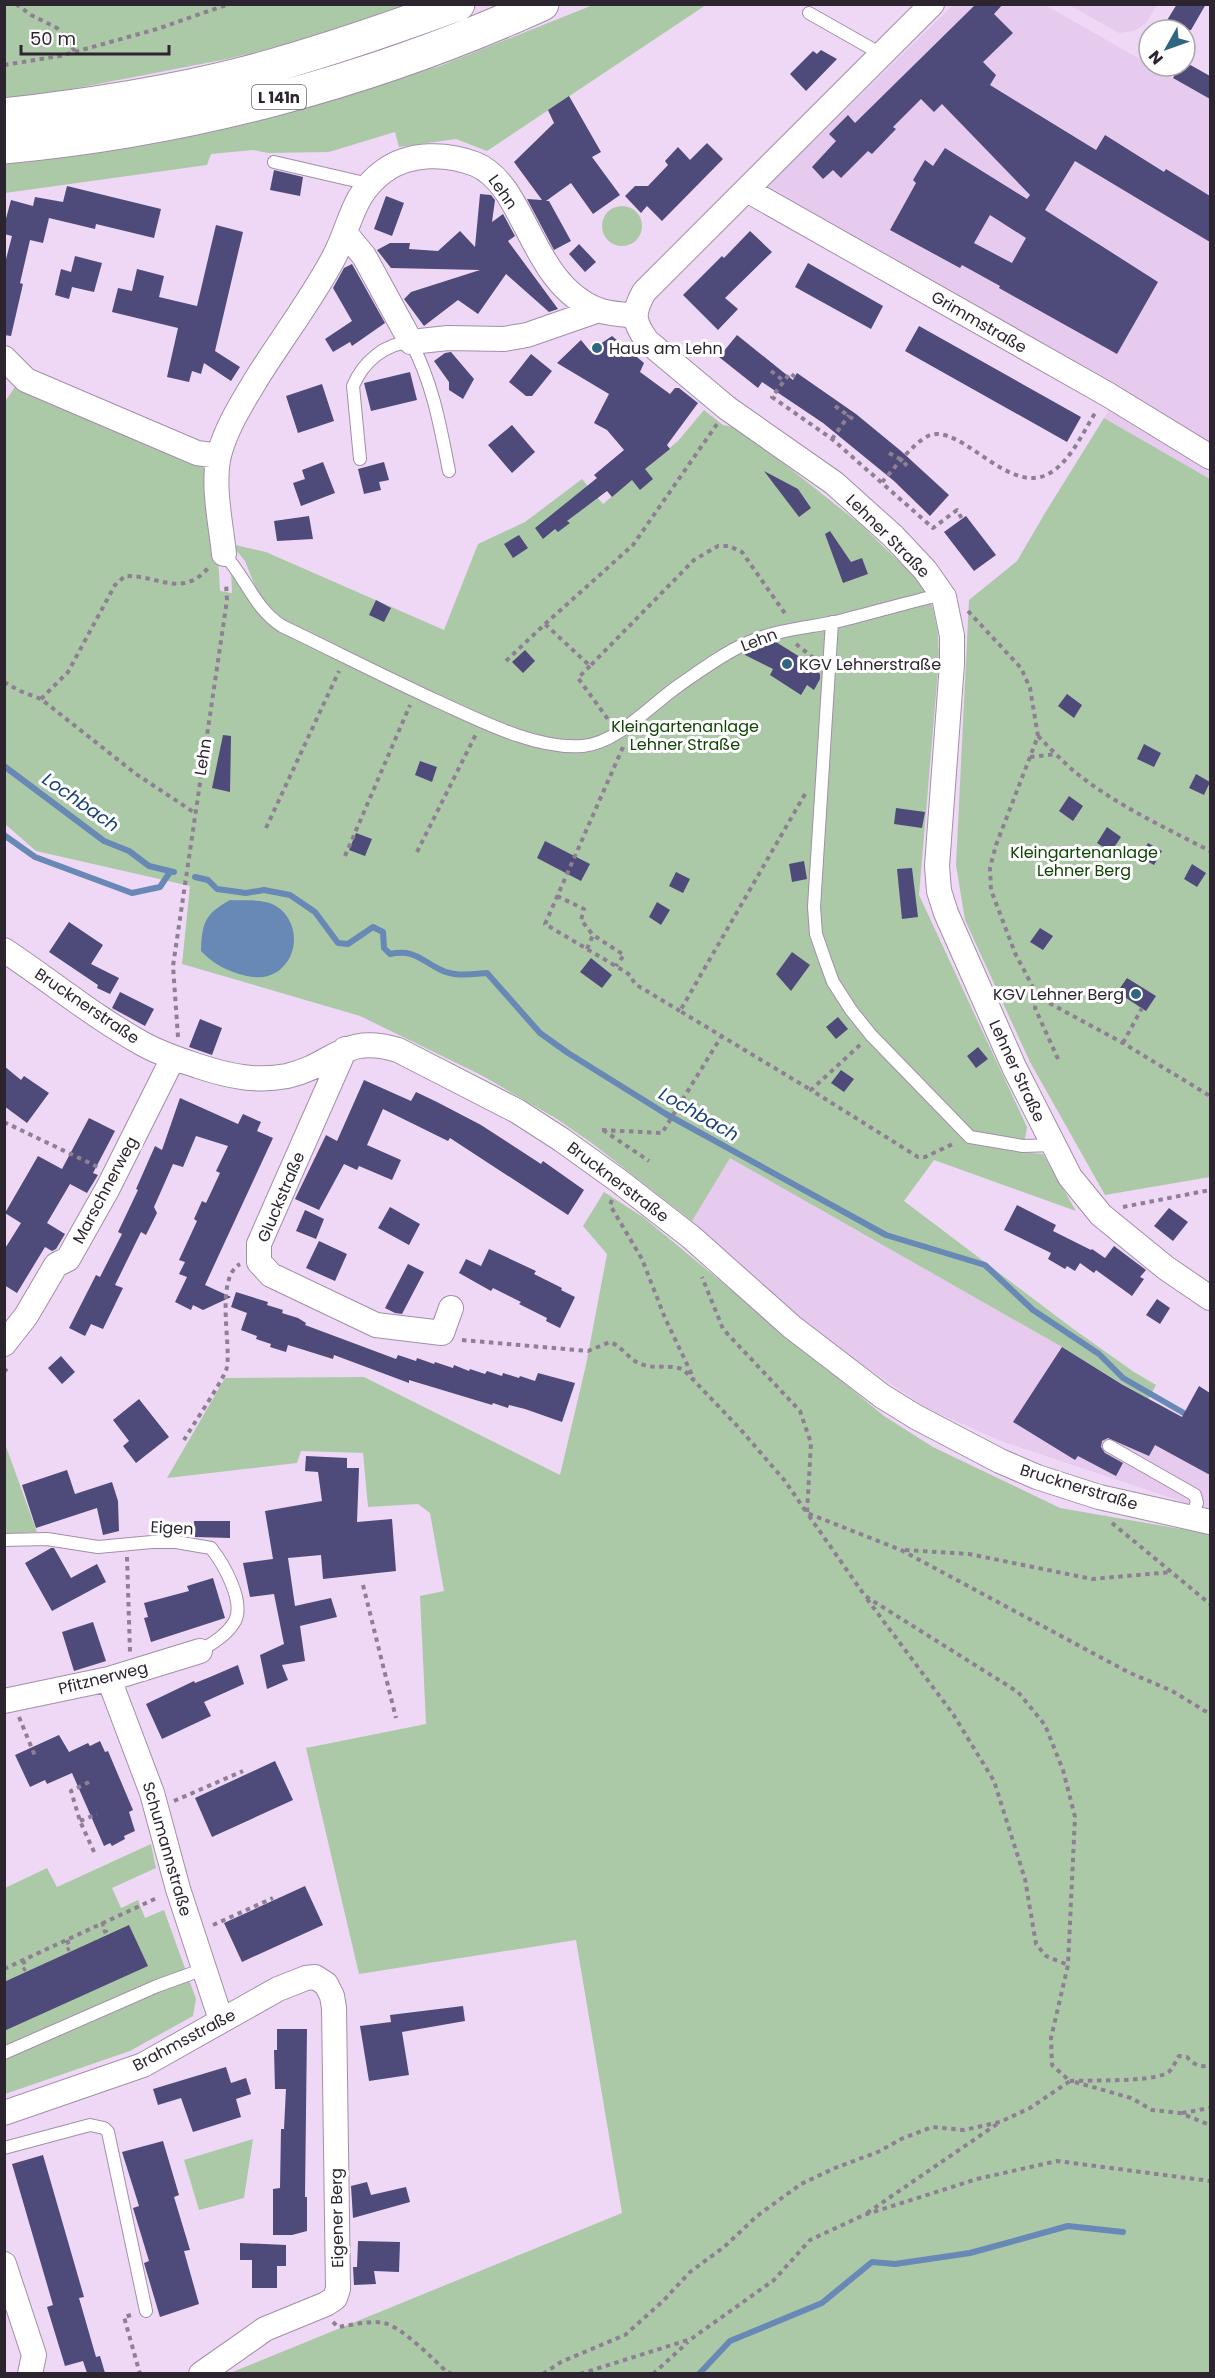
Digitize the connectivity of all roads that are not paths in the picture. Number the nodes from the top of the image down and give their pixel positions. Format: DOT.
graph roads {
  1 [pos="458,4"];
  2 [pos="542,4"];
  3 [pos="932,4"];
  4 [pos="809,13"];
  5 [pos="883,55"];
  6 [pos="4,115"];
  7 [pos="4,147"];
  8 [pos="274,162"];
  9 [pos="369,184"];
  10 [pos="747,189"];
  11 [pos="345,233"];
  12 [pos="599,310"];
  13 [pos="634,316"];
  14 [pos="411,342"];
  15 [pos="4,358"];
  16 [pos="219,456"];
  17 [pos="1210,457"];
  18 [pos="360,459"];
  19 [pos="449,471"];
  20 [pos="224,554"];
  21 [pos="944,597"];
  22 [pos="832,622"];
  23 [pos="4,950"];
  24 [pos="345,1049"];
  25 [pos="173,1058"];
  26 [pos="1053,1144"];
  27 [pos="1210,1298"];
  28 [pos="451,1308"];
  29 [pos="7,1355"];
  30 [pos="1108,1446"];
  31 [pos="1200,1520"];
  32 [pos="4,1540"];
  33 [pos="200,1651"];
  34 [pos="120,1676"];
  35 [pos="8,1701"];
  36 [pos="204,1969"];
  37 [pos="326,1984"];
  38 [pos="221,2020"];
  39 [pos="4,2053"];
  40 [pos="4,2113"];
  41 [pos="4,2148"];
  42 [pos="4,2264"];
  43 [pos="146,2311"];
  44 [pos="30,2373"];
  45 [pos="201,2373"];
  1 -- 6 [label="highway, L 141n"];
  2 -- 7 [label="highway, L 141n"];
  3 -- 5 [label="street"];
  4 -- 5 [label="lane"];
  5 -- 10 [label="street"];
  8 -- 9 [label="lane"];
  9 -- 11 [label="street, Lehn"];
  9 -- 12 [label="street, Lehn"];
  10 -- 13 [label="street"];
  10 -- 17 [label="street, Grimmstraße"];
  11 -- 14 [label="street"];
  11 -- 16 [label="street, Lehn"];
  12 -- 13 [label="street, Lehn"];
  12 -- 14 [label="street, Lehn"];
  13 -- 21 [label="street, Lehner Straße"];
  14 -- 18 [label="lane, Lehn"];
  14 -- 19 [label="lane"];
  15 -- 16 [label="street"];
  16 -- 20 [label="street, Lehn"];
  20 -- 22 [label="lane, Lehn"];
  21 -- 22 [label="lane, Lehn"];
  21 -- 26 [label="street, Lehner Straße"];
  22 -- 26 [label="lane"];
  23 -- 25 [label="street, Brucknerstraße"];
  24 -- 25 [label="street, Brucknerstraße"];
  24 -- 28 [label="street, Gluckstraße"];
  24 -- 31 [label="street, Brucknerstraße"];
  25 -- 29 [label="street, Marschnerweg"];
  26 -- 27 [label="street, Lehner Straße"];
  30 -- 31 [label="lane"];
  32 -- 33 [label="lane, Eigen"];
  33 -- 34 [label="street, Pfitznerweg"];
  34 -- 35 [label="street, Pfitznerweg"];
  34 -- 36 [label="street, Schumannstraße"];
  36 -- 38 [label="street, Schumannstraße"];
  36 -- 39 [label="lane"];
  37 -- 38 [label="street, Brahmsstraße"];
  37 -- 45 [label="street, Eigener Berg"];
  38 -- 40 [label="street, Brahmsstraße"];
  41 -- 43 [label="lane"];
  42 -- 44 [label="street"];
}
